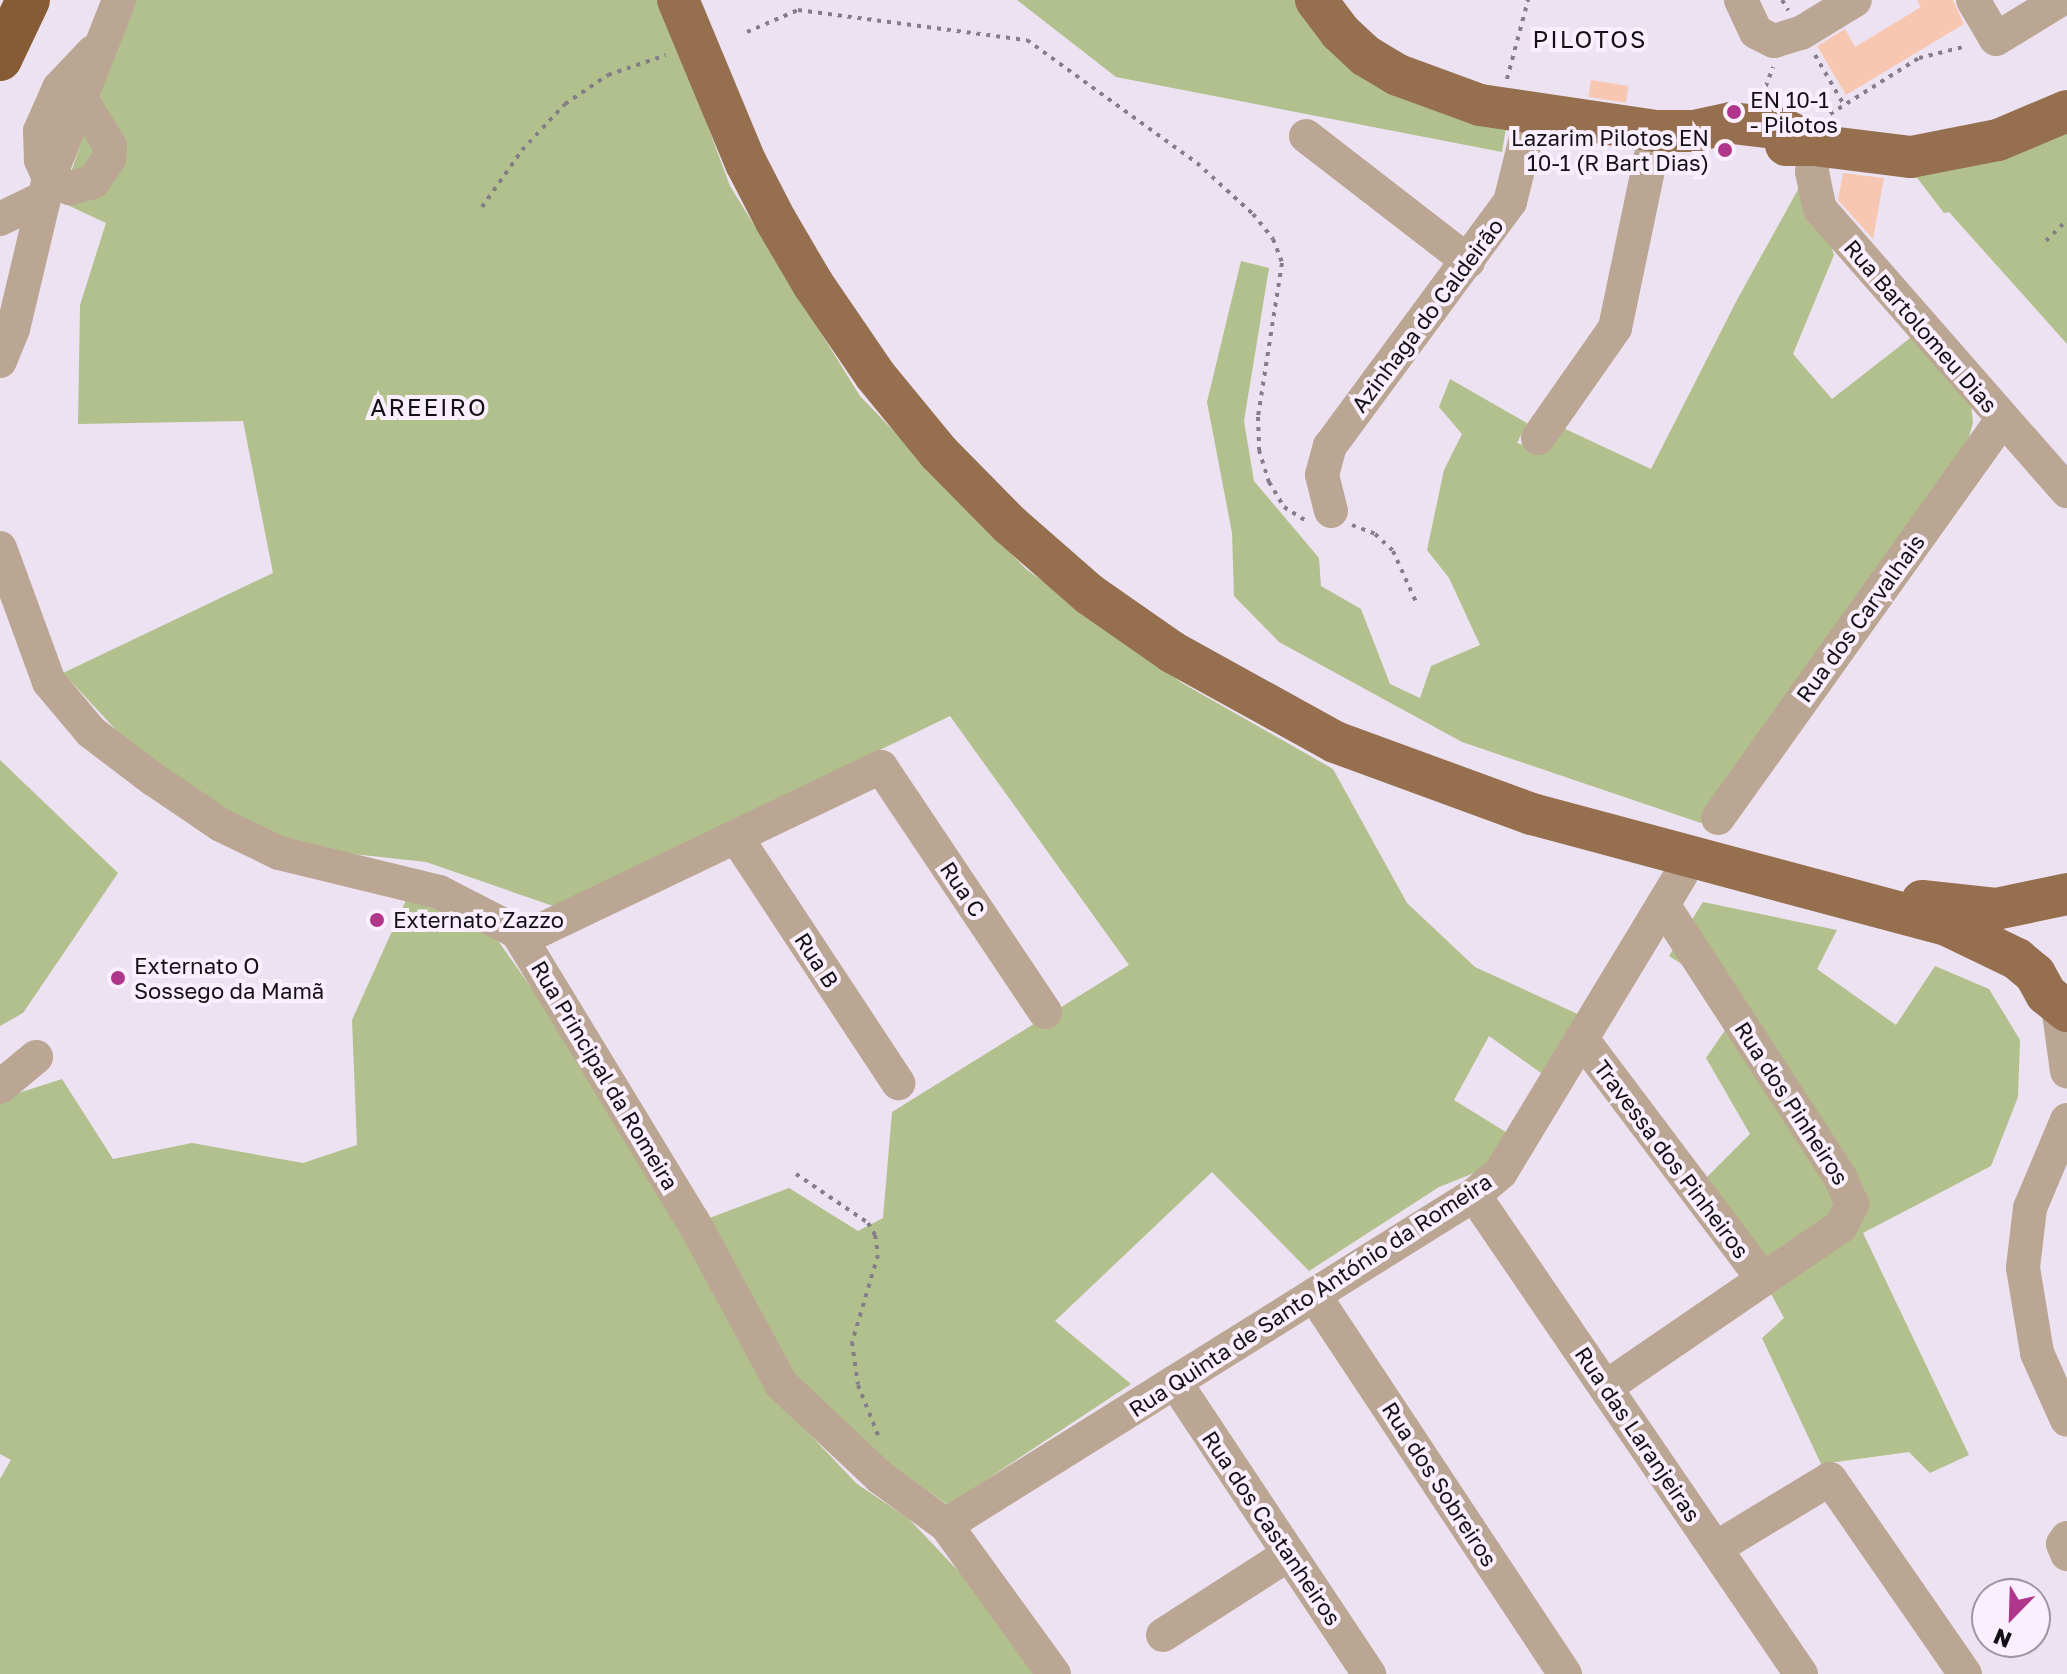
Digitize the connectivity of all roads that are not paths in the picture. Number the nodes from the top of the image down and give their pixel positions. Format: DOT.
graph roads {
  1 [pos="28,0"];
  2 [pos="119,0"];
  3 [pos="678,0"];
  4 [pos="694,0"];
  5 [pos="1316,0"];
  6 [pos="1741,0"];
  7 [pos="1855,0"];
  8 [pos="1973,0"];
  9 [pos="2060,0"];
  10 [pos="104,40"];
  11 [pos="0,59"];
  12 [pos="81,99"];
  13 [pos="2067,111"];
  14 [pos="1516,112"];
  15 [pos="1821,130"];
  16 [pos="1675,131"];
  17 [pos="1306,136"];
  18 [pos="46,188"];
  19 [pos="0,219"];
  20 [pos="1468,261"];
  21 [pos="0,361"];
  22 [pos="2003,419"];
  23 [pos="1538,438"];
  24 [pos="2067,491"];
  25 [pos="1331,511"];
  26 [pos="0,548"];
  27 [pos="1718,818"];
  28 [pos="736,837"];
  29 [pos="1681,875"];
  30 [pos="2066,894"];
  31 [pos="1663,904"];
  32 [pos="522,939"];
  33 [pos="2053,997"];
  34 [pos="1045,1012"];
  35 [pos="1582,1039"];
  36 [pos="36,1057"];
  37 [pos="2067,1071"];
  38 [pos="898,1083"];
  39 [pos="0,1087"];
  40 [pos="2067,1090"];
  41 [pos="2067,1120"];
  42 [pos="2053,1152"];
  43 [pos="1474,1195"];
  44 [pos="1763,1279"];
  45 [pos="1314,1295"];
  46 [pos="1175,1382"];
  47 [pos="1606,1387"];
  48 [pos="2067,1420"];
  49 [pos="946,1525"];
  50 [pos="2067,1538"];
  51 [pos="1716,1548"];
  52 [pos="1289,1554"];
  53 [pos="2067,1554"];
  54 [pos="1163,1635"];
  55 [pos="1054,1674"];
  56 [pos="1369,1674"];
  57 [pos="1565,1674"];
  58 [pos="1801,1674"];
  59 [pos="1965,1674"];
  1 -- 11 [label="highway"];
  2 -- 10 [label="street"];
  3 -- 33 [label="main road"];
  4 -- 30 [label="main road"];
  5 -- 14 [label="main road"];
  6 -- 7 [label="street"];
  8 -- 9 [label="street"];
  10 -- 12 [label="street"];
  10 -- 18 [label="street"];
  12 -- 18 [label="street"];
  12 -- 18 [label="street"];
  13 -- 15 [label="main road"];
  14 -- 16 [label="main road"];
  14 -- 20 [label="street, Azinhaga do Caldeirão"];
  15 -- 16 [label="main road"];
  15 -- 22 [label="street, Rua Bartolomeu Dias"];
  16 -- 23 [label="street"];
  17 -- 20 [label="street"];
  18 -- 19 [label="street"];
  18 -- 21 [label="street"];
  20 -- 25 [label="street, Azinhaga do Caldeirão"];
  22 -- 24 [label="street, Rua Bartolomeu Dias"];
  22 -- 27 [label="street, Rua dos Carvalhais"];
  26 -- 32 [label="street, Rua Principal da Romeira"];
  28 -- 32 [label="street"];
  28 -- 34 [label="street, Rua C"];
  28 -- 38 [label="street, Rua B"];
  29 -- 31 [label="street, Rua Quinta de Santo António da Romeira"];
  30 -- 33 [label="main road"];
  31 -- 35 [label="street, Rua Quinta de Santo António da Romeira"];
  31 -- 44 [label="street, Rua dos Pinheiros"];
  32 -- 49 [label="street, Rua Principal da Romeira"];
  33 -- 37 [label="street"];
  35 -- 43 [label="street, Rua Quinta de Santo António da Romeira"];
  35 -- 44 [label="street, Travessa dos Pinheiros"];
  36 -- 39 [label="street"];
  40 -- 42 [label="street"];
  41 -- 42 [label="street"];
  42 -- 48 [label="street"];
  43 -- 45 [label="street, Rua Quinta de Santo António da Romeira"];
  43 -- 47 [label="street, Rua das Laranjeiras"];
  44 -- 47 [label="street, Rua dos Pinheiros"];
  45 -- 46 [label="street, Rua Quinta de Santo António da Romeira"];
  45 -- 57 [label="street, Rua dos Sobreiros"];
  46 -- 49 [label="street, Rua Quinta de Santo António da Romeira"];
  46 -- 52 [label="street, Rua dos Castanheiros"];
  47 -- 51 [label="street, Rua das Laranjeiras"];
  49 -- 55 [label="street, Rua Principal da Romeira"];
  50 -- 53 [label="street"];
  51 -- 58 [label="street, Rua das Laranjeiras"];
  51 -- 59 [label="street"];
  52 -- 54 [label="street"];
  52 -- 56 [label="street, Rua dos Castanheiros"];
}
